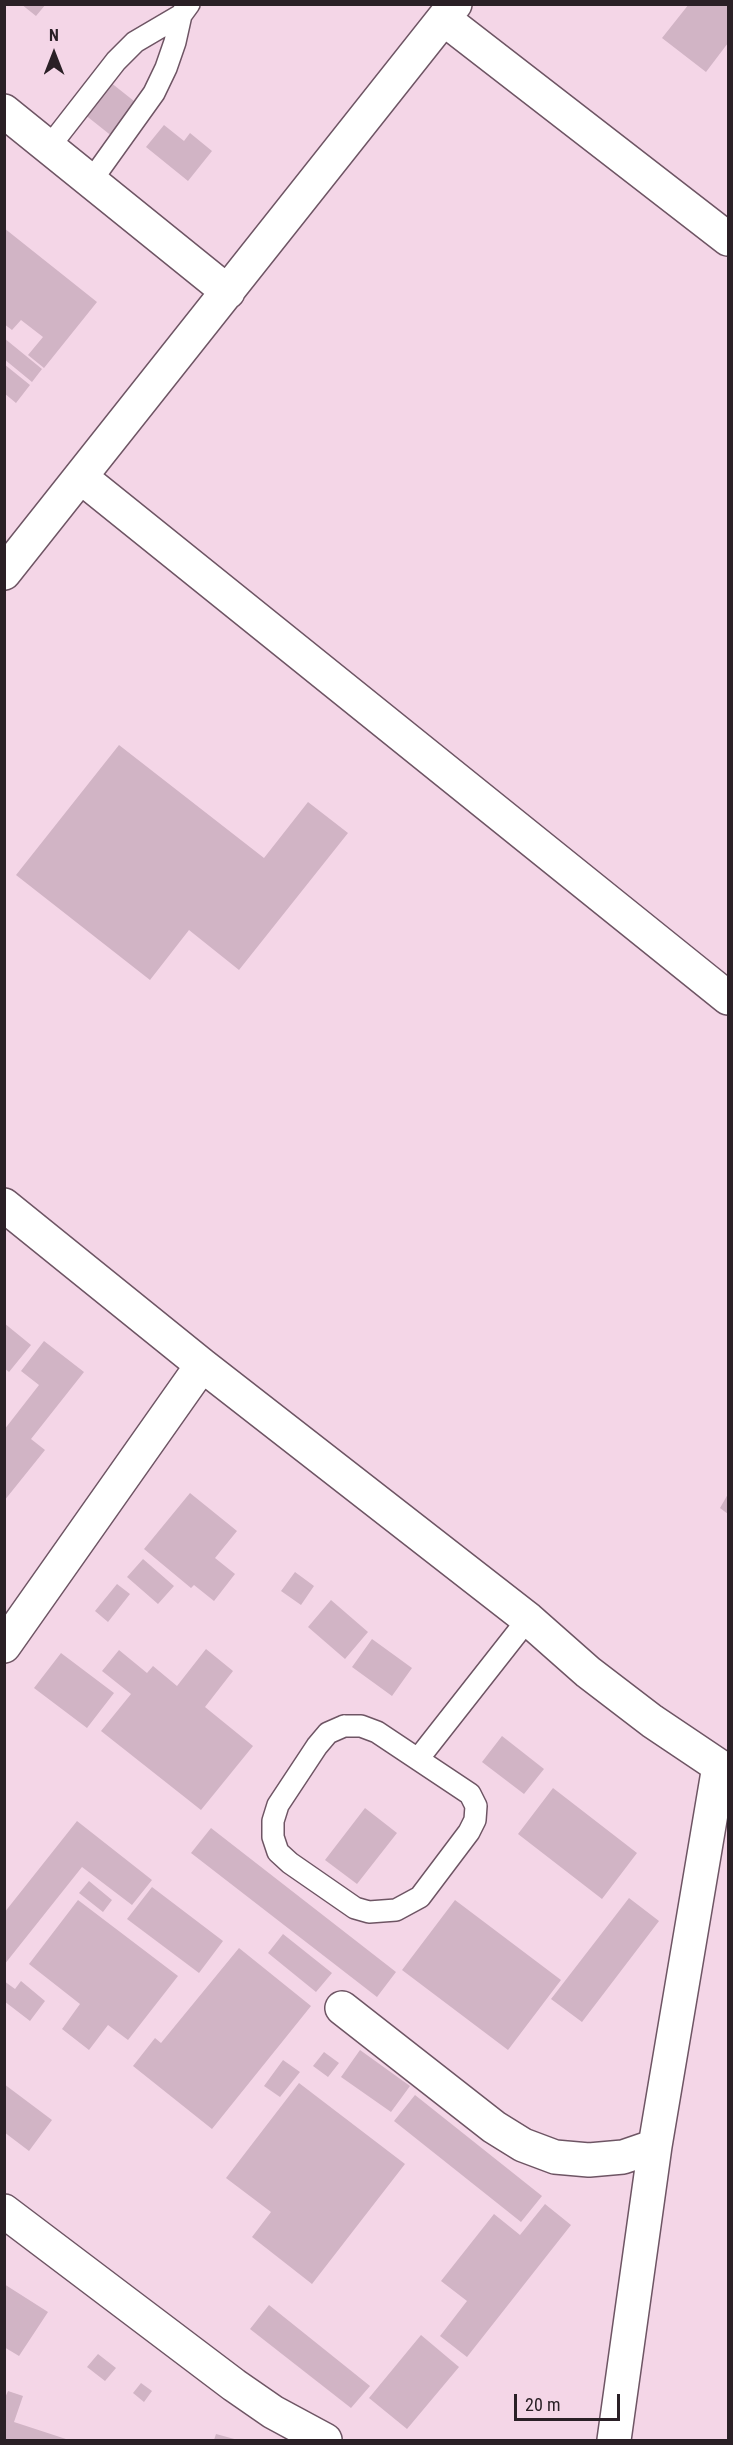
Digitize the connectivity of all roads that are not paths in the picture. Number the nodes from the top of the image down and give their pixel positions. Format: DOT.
graph roads {
  1 [pos="185,10"];
  2 [pos="450,12"];
  3 [pos="4,111"];
  4 [pos="49,147"];
  5 [pos="91,181"];
  6 [pos="729,239"];
  7 [pos="228,292"];
  8 [pos="82,478"];
  9 [pos="4,573"];
  10 [pos="729,998"];
  11 [pos="4,1205"];
  12 [pos="202,1365"];
  13 [pos="528,1619"];
  14 [pos="4,1646"];
  15 [pos="418,1759"];
  16 [pos="724,1769"];
  17 [pos="342,2008"];
  18 [pos="655,2146"];
  19 [pos="4,2211"];
  20 [pos="325,2440"];
  21 [pos="614,2440"];
  1 -- 4 [label="lane"];
  1 -- 5 [label="lane"];
  2 -- 6 [label="street"];
  2 -- 7 [label="street"];
  3 -- 4 [label="street"];
  4 -- 5 [label="street"];
  5 -- 7 [label="street"];
  7 -- 8 [label="street"];
  8 -- 9 [label="street"];
  8 -- 10 [label="street"];
  11 -- 12 [label="street"];
  12 -- 13 [label="street"];
  12 -- 14 [label="street"];
  13 -- 15 [label="lane"];
  13 -- 16 [label="street"];
  15 -- 15 [label="lane"];
  16 -- 18 [label="street"];
  17 -- 18 [label="street"];
  18 -- 21 [label="street"];
  19 -- 20 [label="street"];
}
